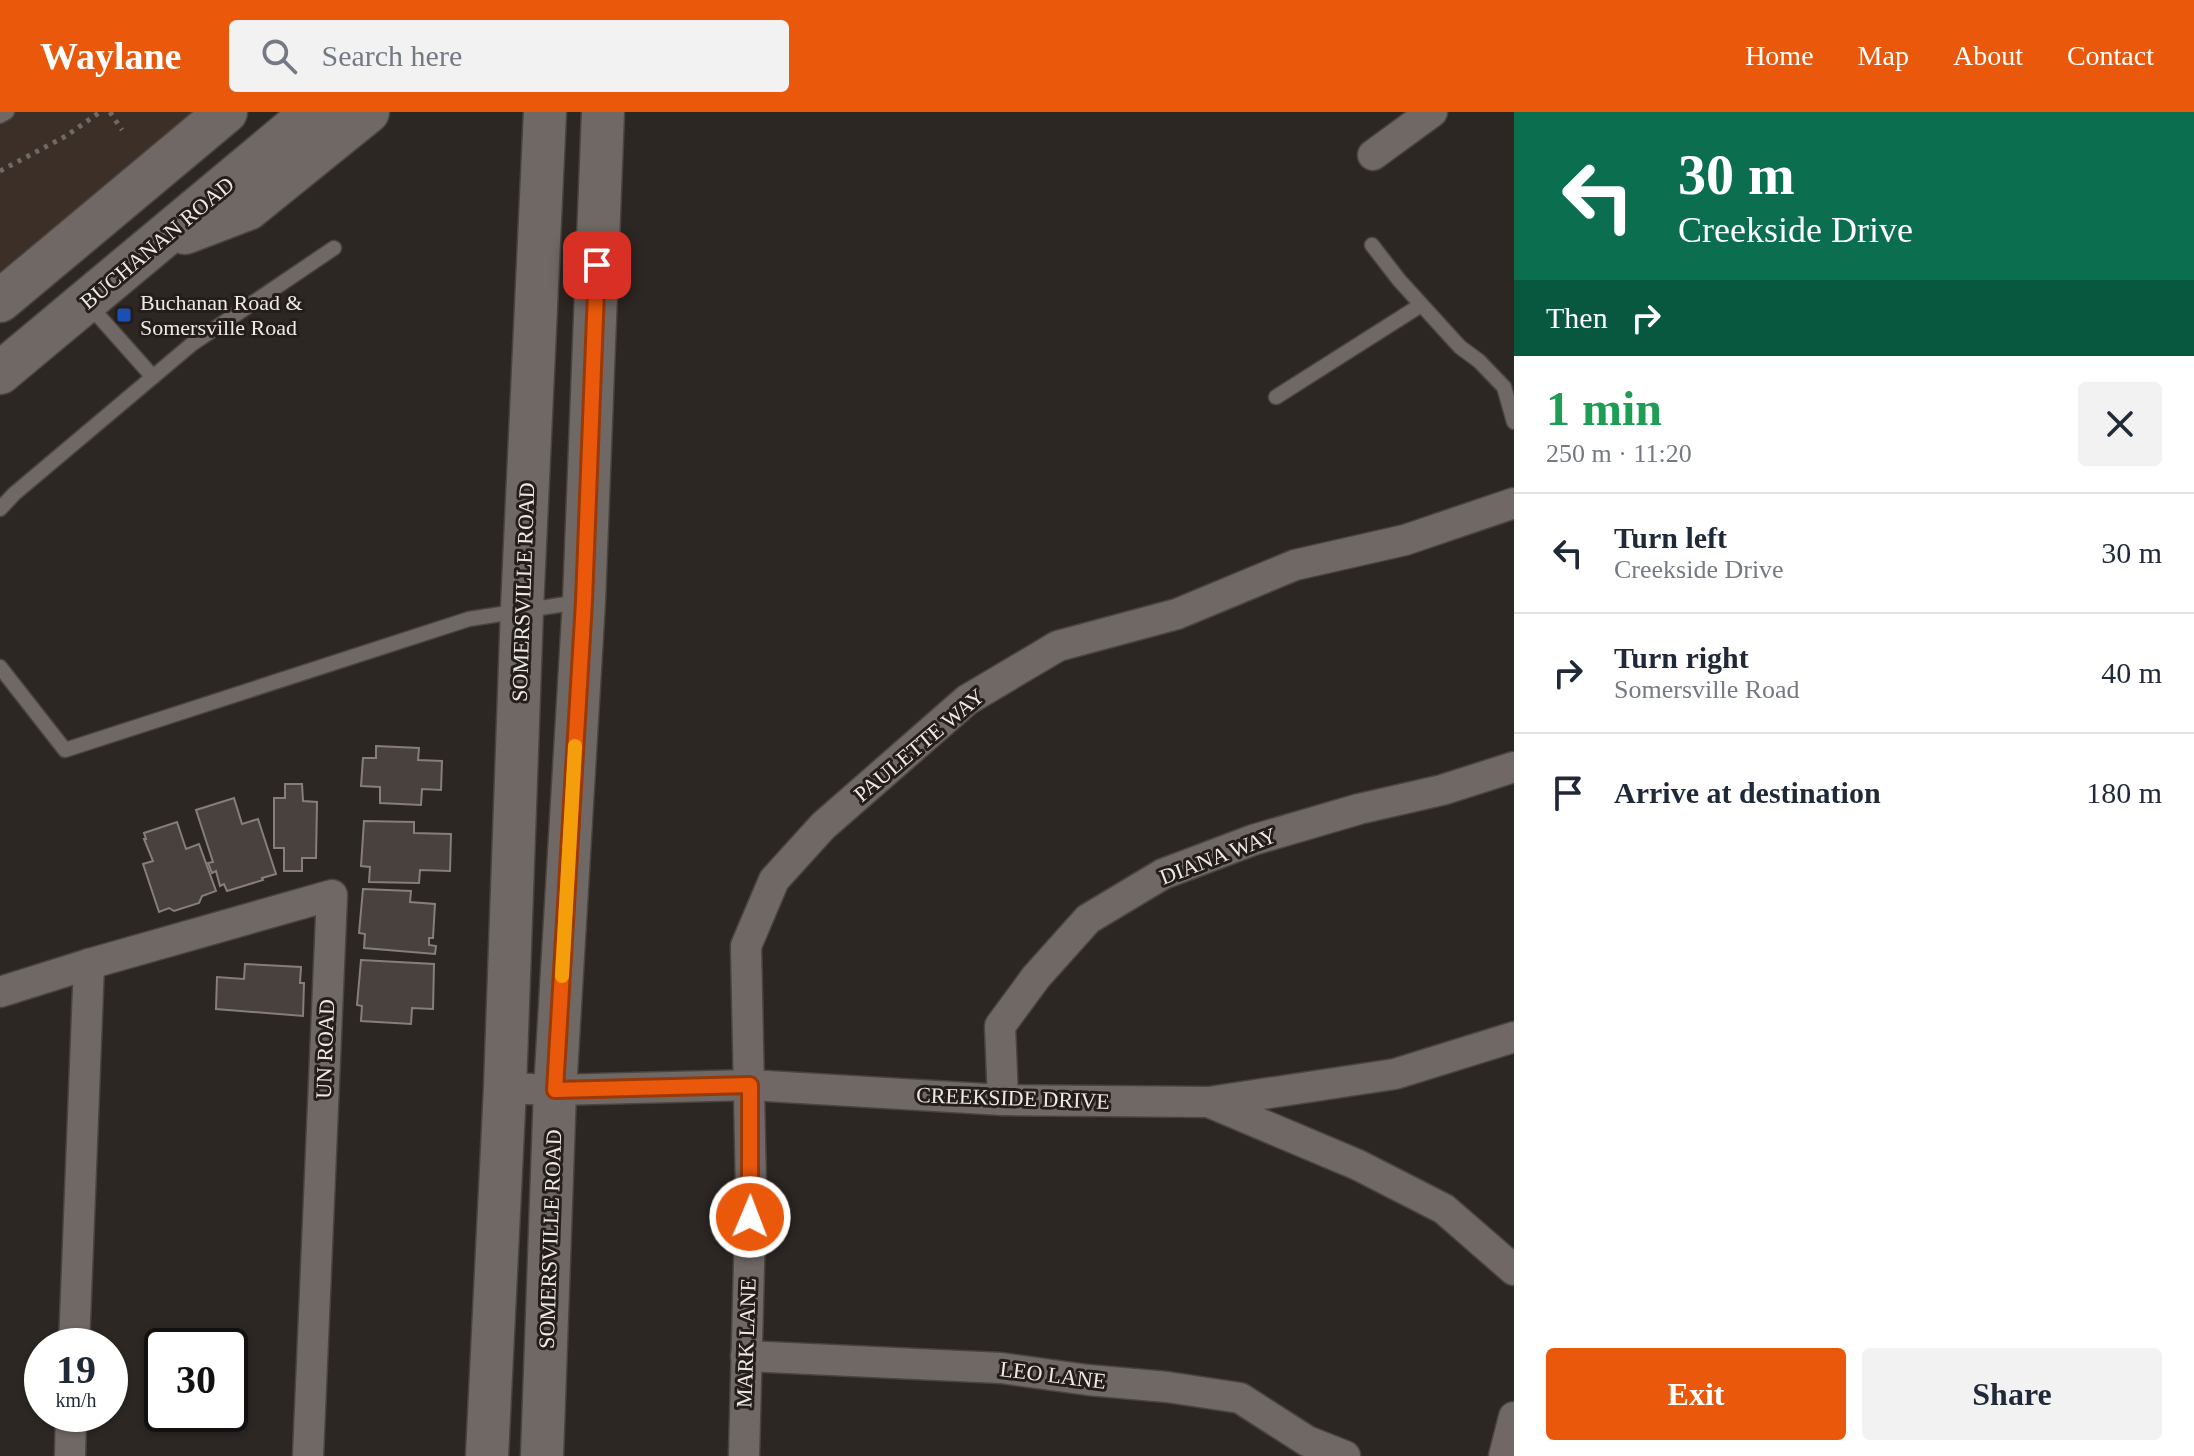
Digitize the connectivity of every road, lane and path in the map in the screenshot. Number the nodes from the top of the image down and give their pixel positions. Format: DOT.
graph roads {
  1 [pos="7,112"];
  2 [pos="100,112"];
  3 [pos="110,112"];
  4 [pos="313,112"];
  5 [pos="368,112"];
  6 [pos="517,112"];
  7 [pos="545,112"];
  8 [pos="603,112"];
  9 [pos="1432,112"];
  10 [pos="0,116"];
  11 [pos="206,123"];
  12 [pos="122,130"];
  13 [pos="1373,155"];
  14 [pos="542,159"];
  15 [pos="0,171"];
  16 [pos="154,245"];
  17 [pos="1372,245"];
  18 [pos="334,248"];
  19 [pos="0,301"];
  20 [pos="86,301"];
  21 [pos="1421,305"];
  22 [pos="0,373"];
  23 [pos="153,377"];
  24 [pos="1276,397"];
  25 [pos="1514,422"];
  26 [pos="1514,503"];
  27 [pos="0,509"];
  28 [pos="584,601"];
  29 [pos="522,609"];
  30 [pos="0,667"];
  31 [pos="1514,767"];
  32 [pos="89,964"];
  33 [pos="0,992"];
  34 [pos="1514,1037"];
  35 [pos="750,1085"];
  36 [pos="505,1088"];
  37 [pos="555,1090"];
  38 [pos="1003,1100"];
  39 [pos="1209,1102"];
  40 [pos="1514,1270"];
  41 [pos="75,1328"];
  42 [pos="746,1356"];
  43 [pos="1514,1417"];
  44 [pos="71,1432"];
  45 [pos="70,1456"];
  46 [pos="308,1456"];
  47 [pos="487,1456"];
  48 [pos="542,1456"];
  49 [pos="744,1456"];
  50 [pos="1345,1456"];
  51 [pos="1504,1456"];
  1 -- 10 [label="lane"];
  2 -- 15 [label="path"];
  3 -- 12 [label="path"];
  4 -- 16 [label="main road, BUCHANAN ROAD"];
  5 -- 16 [label="main road"];
  6 -- 14 [label="main road"];
  7 -- 14 [label="main road, SOMERSVILLE ROAD"];
  8 -- 28 [label="main road, SOMERSVILLE ROAD"];
  9 -- 13 [label="street"];
  11 -- 19 [label="main road"];
  14 -- 29 [label="main road, SOMERSVILLE ROAD"];
  16 -- 20 [label="main road, BUCHANAN ROAD"];
  17 -- 21 [label="lane"];
  18 -- 23 [label="lane"];
  20 -- 22 [label="main road, BUCHANAN ROAD"];
  20 -- 23 [label="lane"];
  21 -- 24 [label="lane"];
  21 -- 25 [label="lane"];
  23 -- 27 [label="lane"];
  26 -- 35 [label="street, PAULETTE WAY"];
  28 -- 29 [label="lane"];
  28 -- 37 [label="main road, SOMERSVILLE ROAD"];
  29 -- 30 [label="lane"];
  29 -- 36 [label="main road, SOMERSVILLE ROAD"];
  31 -- 38 [label="street, DIANA WAY"];
  32 -- 33 [label="street, UN ROAD"];
  32 -- 41 [label="street"];
  32 -- 46 [label="street, UN ROAD"];
  34 -- 39 [label="street, CREEKSIDE DRIVE"];
  35 -- 37 [label="street, CREEKSIDE DRIVE"];
  35 -- 38 [label="street, CREEKSIDE DRIVE"];
  35 -- 42 [label="street, MARK LANE"];
  36 -- 37 [label="street, CREEKSIDE DRIVE"];
  36 -- 47 [label="main road, SOMERSVILLE ROAD"];
  37 -- 48 [label="main road, SOMERSVILLE ROAD"];
  38 -- 39 [label="street, CREEKSIDE DRIVE"];
  39 -- 40 [label="street"];
  42 -- 49 [label="street, MARK LANE"];
  42 -- 50 [label="street, LEO LANE"];
  43 -- 51 [label="street"];
  44 -- 45 [label="street"];
}
